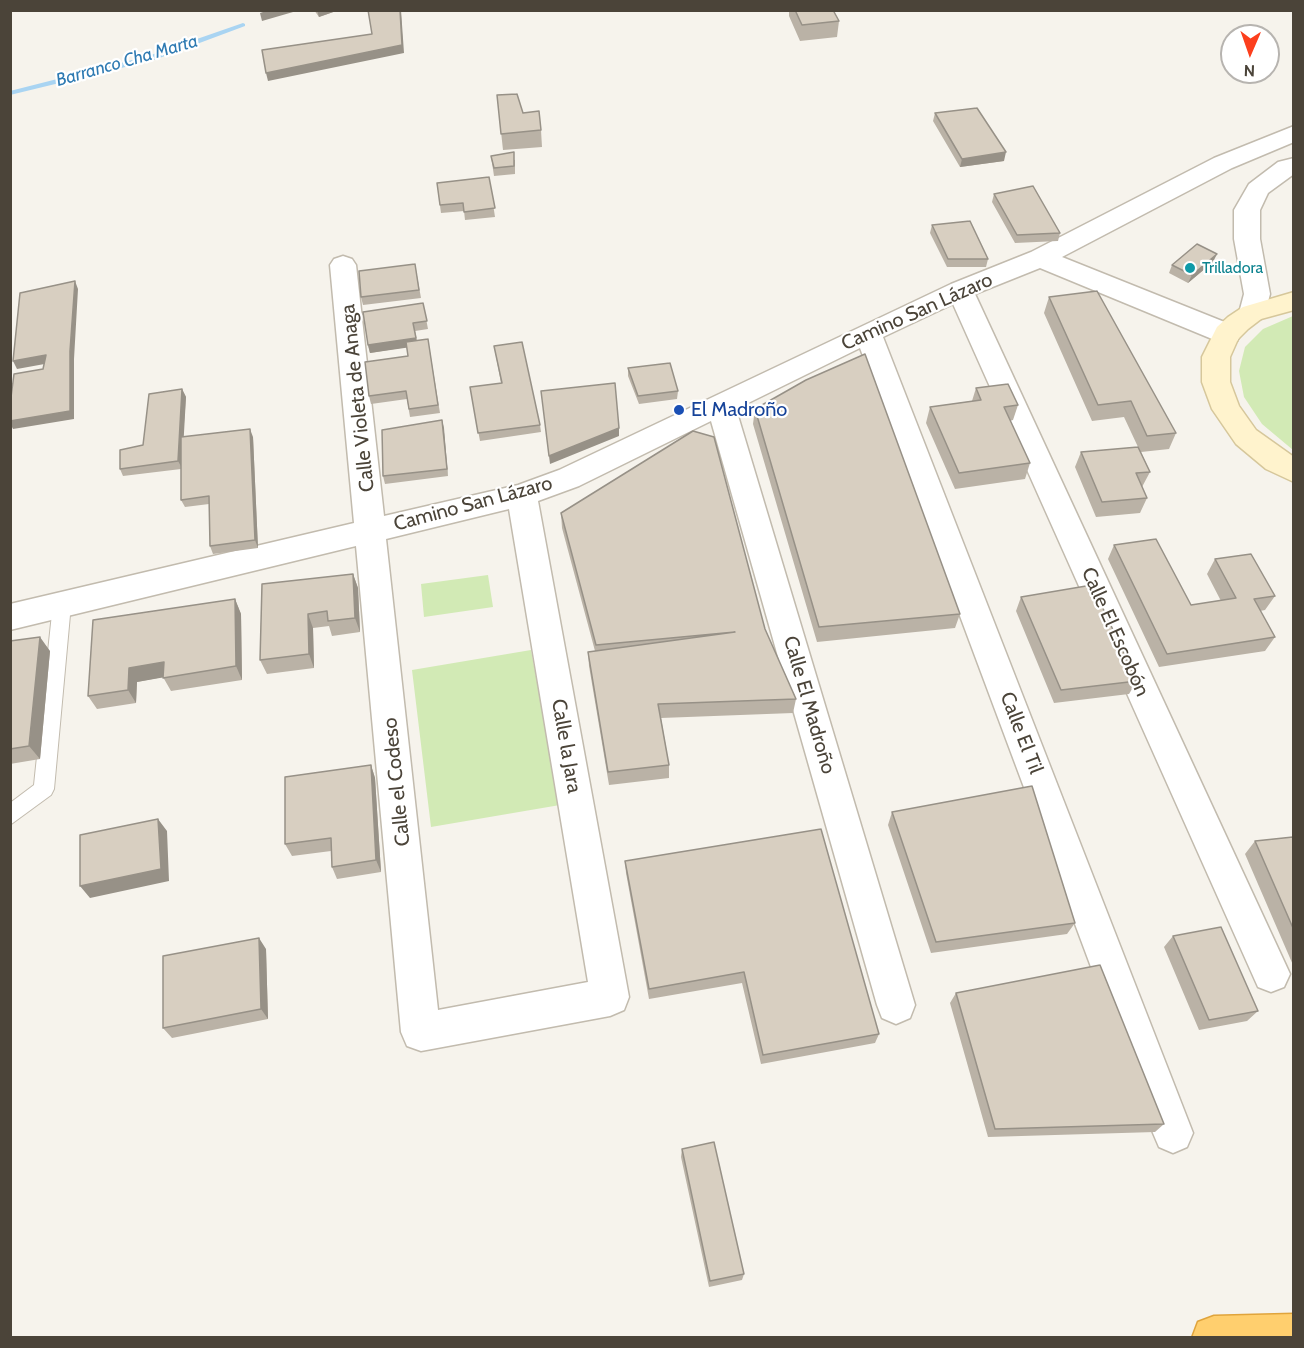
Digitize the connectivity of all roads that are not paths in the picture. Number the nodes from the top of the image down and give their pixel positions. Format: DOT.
graph roads {
  1 [pos="1293,133"];
  2 [pos="1293,165"];
  3 [pos="1040,258"];
  4 [pos="343,265"];
  5 [pos="960,290"];
  6 [pos="1293,301"];
  7 [pos="1252,313"];
  8 [pos="868,333"];
  9 [pos="1227,334"];
  10 [pos="722,405"];
  11 [pos="1293,471"];
  12 [pos="522,495"];
  13 [pos="372,531"];
  14 [pos="63,604"];
  15 [pos="10,617"];
  16 [pos="10,816"];
  17 [pos="1271,974"];
  18 [pos="896,1005"];
  19 [pos="421,1032"];
  20 [pos="1173,1133"];
  21 [pos="1293,1336"];
  22 [pos="1214,1338"];
  1 -- 3 [label="street, Camino San Lázaro"];
  2 -- 7 [label="street"];
  3 -- 5 [label="street, Camino San Lázaro"];
  3 -- 9 [label="street"];
  4 -- 13 [label="street, Calle Violeta de Anaga"];
  5 -- 8 [label="street, Camino San Lázaro"];
  5 -- 17 [label="street, Calle El Escobón"];
  6 -- 7 [label="main road"];
  7 -- 9 [label="main road"];
  8 -- 10 [label="street, Camino San Lázaro"];
  8 -- 20 [label="street, Calle El Til"];
  9 -- 11 [label="main road"];
  10 -- 12 [label="street, Camino San Lázaro"];
  10 -- 18 [label="street, Calle El Madroño"];
  12 -- 13 [label="street, Camino San Lázaro"];
  12 -- 19 [label="street, Calle la Jara"];
  13 -- 14 [label="street, Camino San Lázaro"];
  13 -- 19 [label="street, Calle el Codeso"];
  14 -- 15 [label="street, Camino San Lázaro"];
  14 -- 16 [label="lane"];
  21 -- 22 [label="highway"];
}
